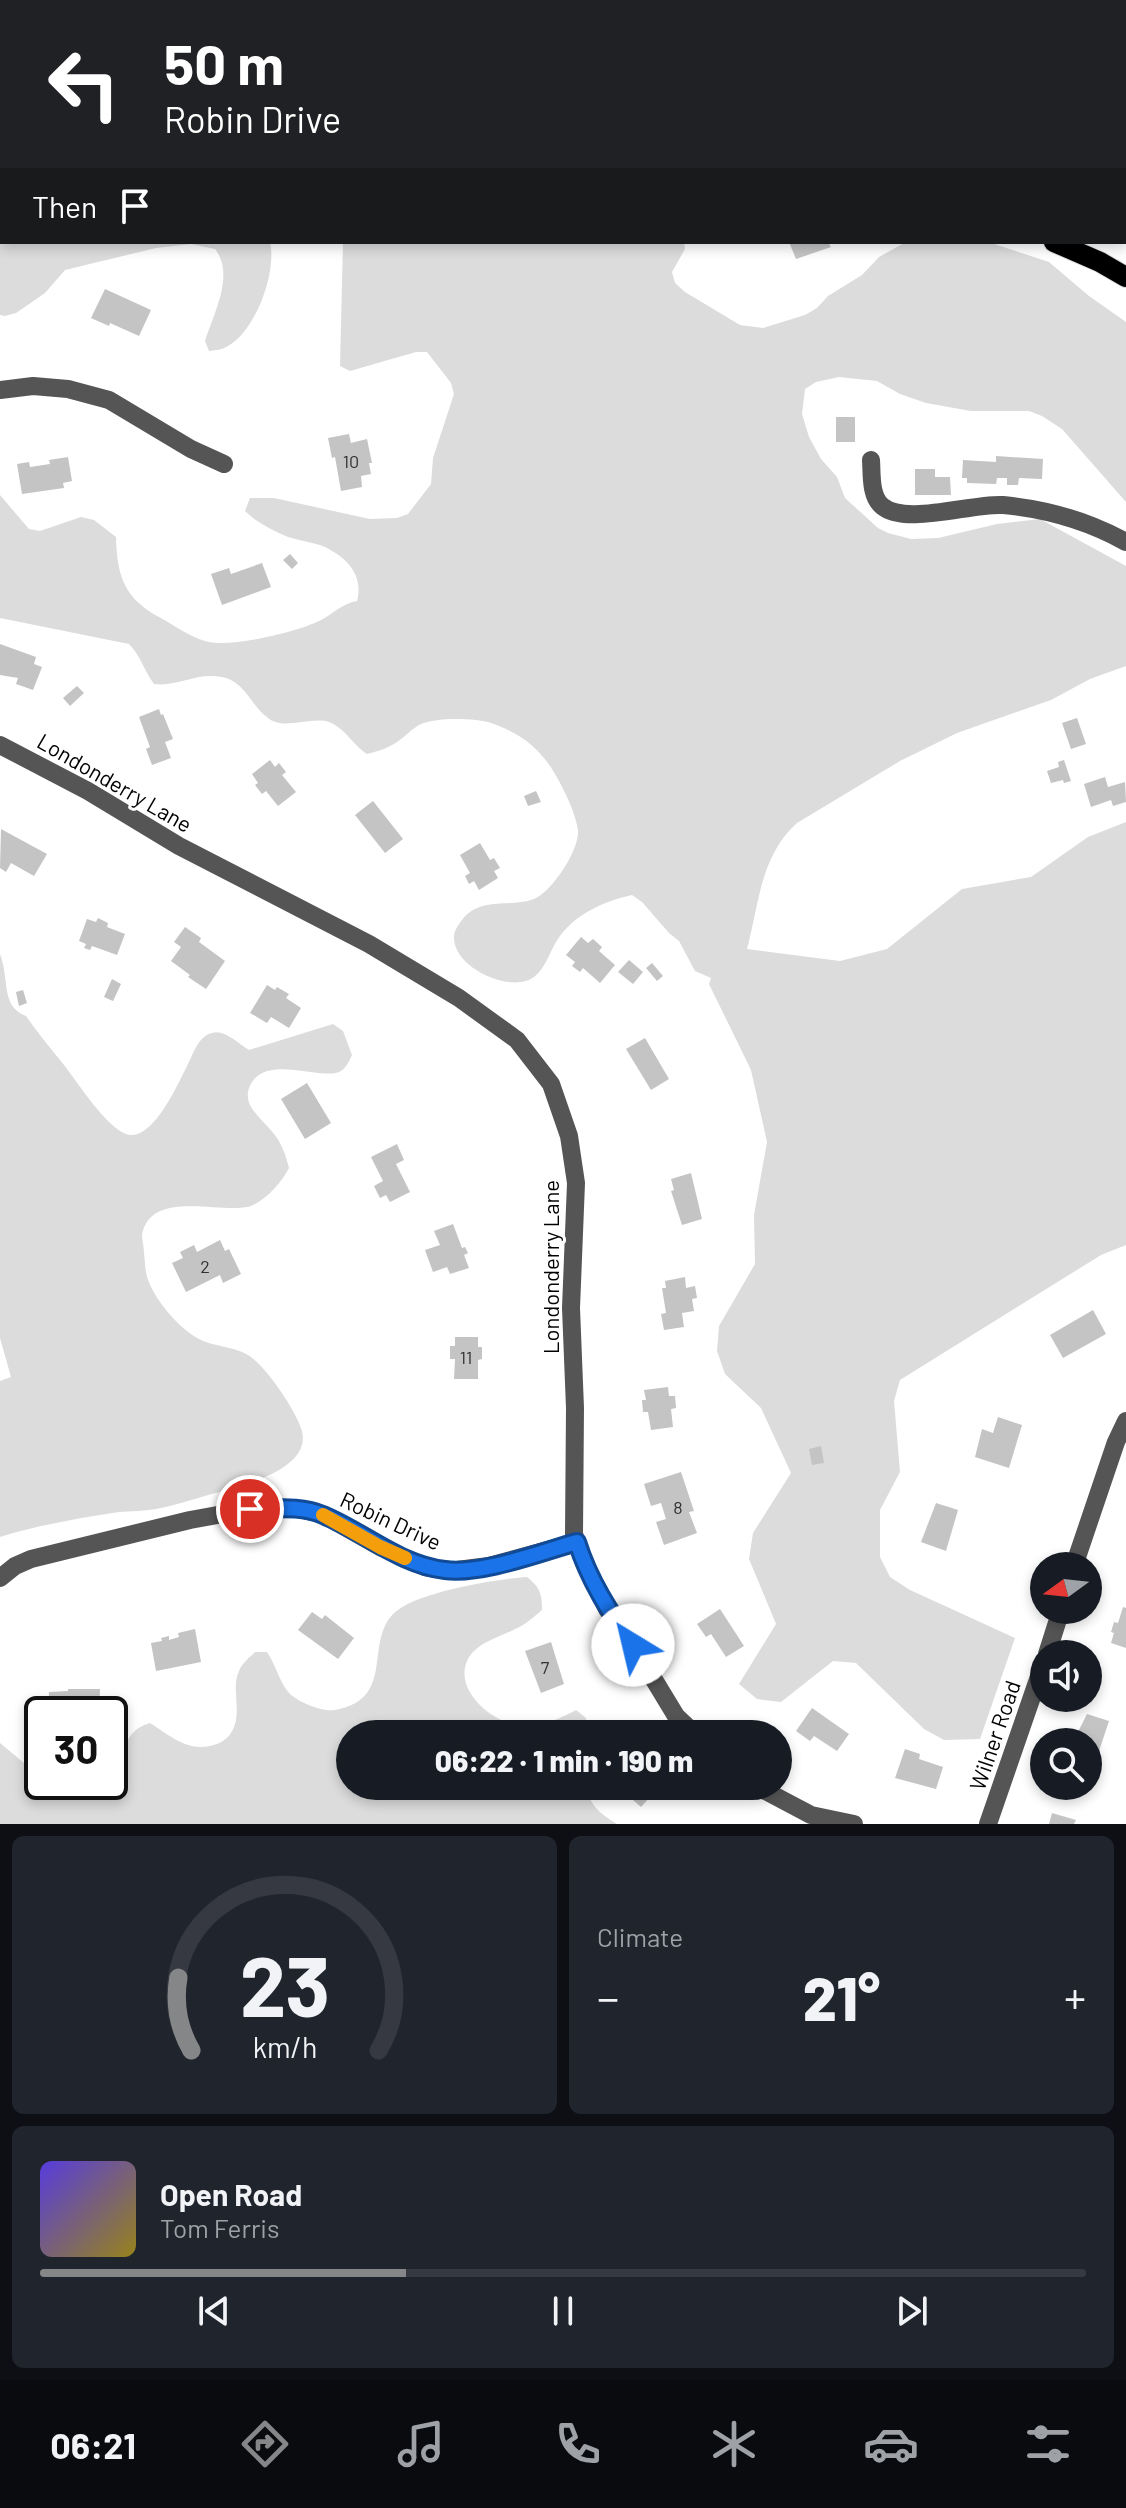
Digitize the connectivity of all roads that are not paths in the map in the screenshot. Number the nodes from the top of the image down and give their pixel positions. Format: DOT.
graph roads {
  1 [pos="1059,244"];
  2 [pos="1126,277"];
  3 [pos="0,390"];
  4 [pos="871,460"];
  5 [pos="224,464"];
  6 [pos="1126,542"];
  7 [pos="0,745"];
  8 [pos="1126,1421"];
  9 [pos="577,1542"];
  10 [pos="1079,1552"];
  11 [pos="0,1578"];
  12 [pos="1030,1702"];
  13 [pos="680,1720"];
  14 [pos="783,1800"];
  15 [pos="854,1824"];
  16 [pos="988,1824"];
  1 -- 2 [label="main road"];
  3 -- 5 [label="street"];
  4 -- 6 [label="street"];
  7 -- 9 [label="street, Londonderry Lane"];
  8 -- 10 [label="street"];
  9 -- 11 [label="street, Robin Drive"];
  9 -- 13 [label="street, Londonderry Lane"];
  12 -- 16 [label="street, Wilner Road"];
  14 -- 15 [label="street"];
}
